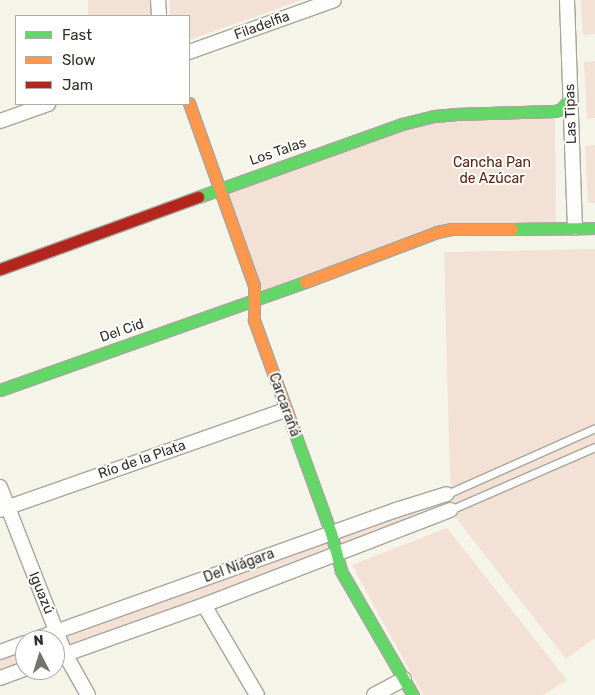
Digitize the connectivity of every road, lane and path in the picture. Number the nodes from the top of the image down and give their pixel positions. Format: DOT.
graph roads {
  1 [pos="158,0"];
  2 [pos="334,0"];
  3 [pos="567,0"];
  4 [pos="159,15"];
  5 [pos="190,52"];
  6 [pos="570,99"];
  7 [pos="45,105"];
  8 [pos="190,105"];
  9 [pos="0,121"];
  10 [pos="220,188"];
  11 [pos="575,228"];
  12 [pos="595,228"];
  13 [pos="0,268"];
  14 [pos="255,300"];
  15 [pos="0,390"];
  16 [pos="285,410"];
  17 [pos="595,428"];
  18 [pos="595,447"];
  19 [pos="0,487"];
  20 [pos="447,494"];
  21 [pos="4,508"];
  22 [pos="450,510"];
  23 [pos="331,533"];
  24 [pos="336,555"];
  25 [pos="204,605"];
  26 [pos="56,630"];
  27 [pos="59,630"];
  28 [pos="15,647"];
  29 [pos="0,652"];
  30 [pos="65,654"];
  31 [pos="65,663"];
  32 [pos="15,673"];
  33 [pos="0,678"];
  34 [pos="404,679"];
  35 [pos="88,695"];
  36 [pos="257,695"];
  37 [pos="374,695"];
  38 [pos="413,695"];
  1 -- 4 [label="street"];
  2 -- 5 [label="street, Filadelfia"];
  3 -- 6 [label="street, Las Tipas"];
  6 -- 10 [label="street, Los Talas"];
  6 -- 11 [label="street, Las Tipas"];
  7 -- 9 [label="street"];
  8 -- 10 [label="street, Carcarañá"];
  10 -- 13 [label="street, Los Talas"];
  10 -- 14 [label="street, Carcarañá"];
  11 -- 12 [label="street, Del Cid"];
  11 -- 14 [label="street, Del Cid"];
  14 -- 15 [label="street, Del Cid"];
  14 -- 16 [label="street, Carcarañá"];
  16 -- 21 [label="street, Río de la Plata"];
  16 -- 23 [label="street, Carcarañá"];
  17 -- 20 [label="lane"];
  18 -- 22 [label="lane"];
  19 -- 21 [label="street, Iguazú"];
  20 -- 23 [label="street, Del Niágara"];
  21 -- 26 [label="street, Iguazú"];
  22 -- 24 [label="street, Del Niágara"];
  23 -- 24 [label="street, Carcarañá"];
  23 -- 27 [label="street, Del Niágara"];
  24 -- 25 [label="street, Del Niágara"];
  24 -- 34 [label="street, Carcarañá"];
  25 -- 30 [label="street, Del Niágara"];
  25 -- 36 [label="street"];
  28 -- 29 [label="street"];
  31 -- 35 [label="street, Iguazú"];
  32 -- 33 [label="street"];
  34 -- 37 [label="street"];
  34 -- 38 [label="street, Carcarañá"];
}
